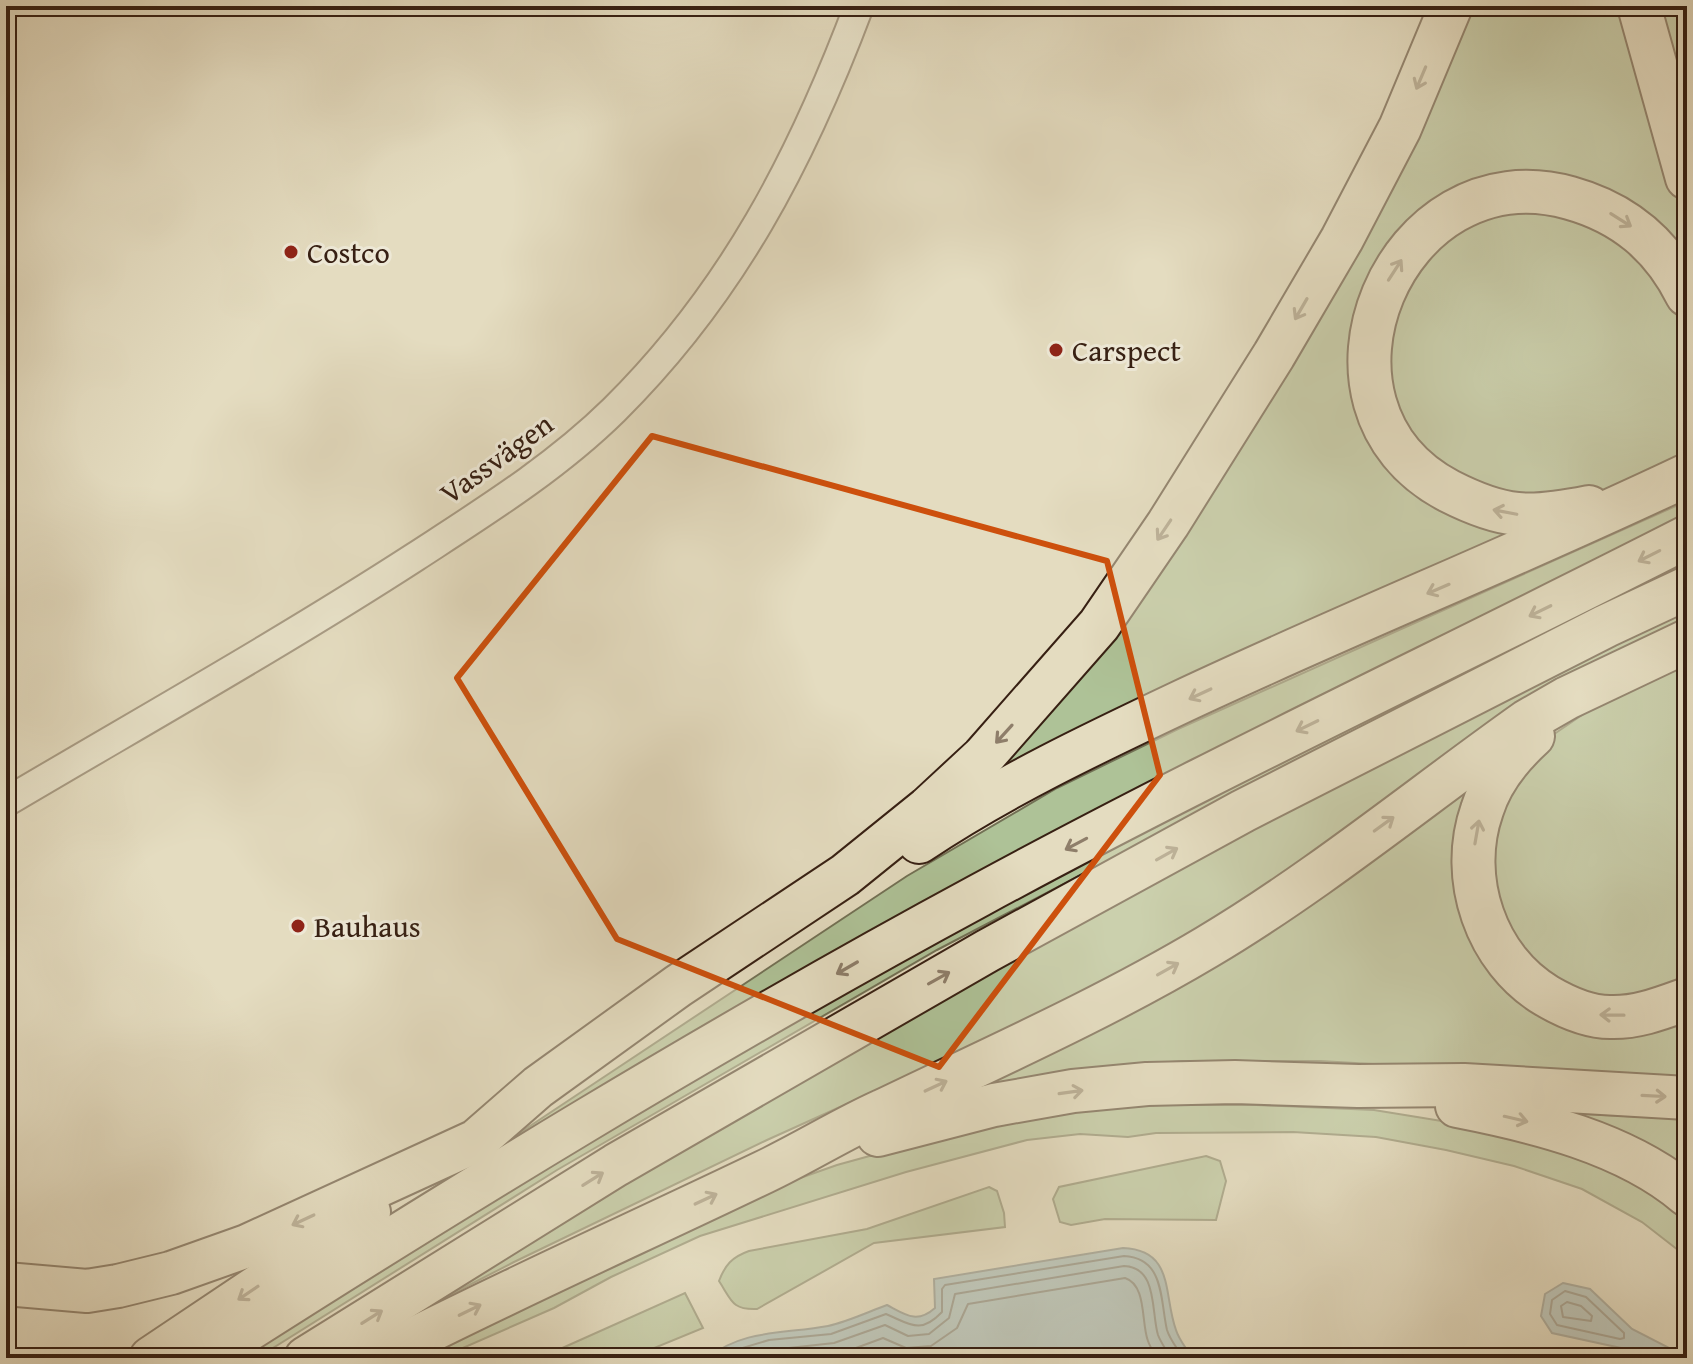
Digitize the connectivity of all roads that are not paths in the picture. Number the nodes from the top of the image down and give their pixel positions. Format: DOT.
graph roads {
  1 [pos="859,6"];
  2 [pos="1451,6"];
  3 [pos="1639,6"];
  4 [pos="1687,178"];
  5 [pos="1687,295"];
  6 [pos="1687,473"];
  7 [pos="1687,537"];
  8 [pos="1687,588"];
  9 [pos="1687,641"];
  10 [pos="1648,660"];
  11 [pos="6,802"];
  12 [pos="1687,999"];
  13 [pos="1358,1086"];
  14 [pos="1687,1098"];
  15 [pos="476,1141"];
  16 [pos="766,1171"];
  17 [pos="1687,1195"];
  18 [pos="6,1284"];
  19 [pos="87,1291"];
  20 [pos="6,1298"];
  21 [pos="151,1358"];
  22 [pos="204,1358"];
  23 [pos="306,1358"];
  24 [pos="376,1358"];
  1 -- 11 [label="street, Vassvägen"];
  2 -- 15 [label="highway, one-way"];
  3 -- 4 [label="highway"];
  6 -- 5 [label="highway, one-way"];
  6 -- 15 [label="highway, one-way"];
  7 -- 22 [label="highway, one-way"];
  23 -- 8 [label="highway, one-way"];
  9 -- 10 [label="highway"];
  12 -- 10 [label="highway, one-way"];
  16 -- 10 [label="highway, one-way"];
  13 -- 14 [label="highway, one-way"];
  16 -- 13 [label="highway, one-way"];
  13 -- 17 [label="highway, one-way"];
  15 -- 19 [label="highway, one-way"];
  15 -- 21 [label="highway, one-way"];
  24 -- 16 [label="highway, one-way"];
  18 -- 19 [label="highway"];
  19 -- 20 [label="highway"];
}
